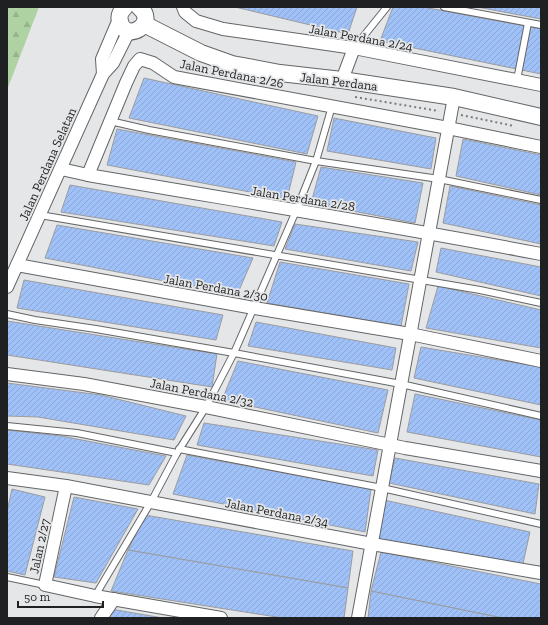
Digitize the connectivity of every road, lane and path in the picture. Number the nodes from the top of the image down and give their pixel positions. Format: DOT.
graph roads {
  1 [pos="183,7"];
  2 [pos="387,7"];
  3 [pos="444,7"];
  4 [pos="135,15"];
  5 [pos="528,23"];
  6 [pos="541,26"];
  7 [pos="354,48"];
  8 [pos="342,80"];
  9 [pos="516,80"];
  10 [pos="541,85"];
  11 [pos="353,97"];
  12 [pos="454,97"];
  13 [pos="332,106"];
  14 [pos="451,113"];
  15 [pos="541,116"];
  16 [pos="110,121"];
  17 [pos="518,127"];
  18 [pos="448,128"];
  19 [pos="541,147"];
  20 [pos="316,161"];
  21 [pos="61,169"];
  22 [pos="88,175"];
  23 [pos="439,179"];
  24 [pos="541,200"];
  25 [pos="296,212"];
  26 [pos="40,215"];
  27 [pos="429,233"];
  28 [pos="541,254"];
  29 [pos="276,256"];
  30 [pos="17,265"];
  31 [pos="420,280"];
  32 [pos="7,287"];
  33 [pos="541,303"];
  34 [pos="254,308"];
  35 [pos="7,314"];
  36 [pos="416,335"];
  37 [pos="234,353"];
  38 [pos="541,362"];
  39 [pos="7,374"];
  40 [pos="401,384"];
  41 [pos="206,407"];
  42 [pos="541,416"];
  43 [pos="7,426"];
  44 [pos="390,444"];
  45 [pos="178,451"];
  46 [pos="541,471"];
  47 [pos="7,478"];
  48 [pos="66,486"];
  49 [pos="382,488"];
  50 [pos="151,502"];
  51 [pos="541,524"];
  52 [pos="372,544"];
  53 [pos="541,573"];
  54 [pos="7,577"];
  55 [pos="45,585"];
  56 [pos="95,596"];
  57 [pos="114,599"];
  58 [pos="102,618"];
  59 [pos="221,618"];
  60 [pos="358,618"];
  1 -- 7 [label="street, Jalan Perdana 2/24"];
  2 -- 7 [label="lane"];
  3 -- 5 [label="lane"];
  4 -- 8 [label="street, Jalan Perdana"];
  4 -- 21 [label="street, Jalan Perdana Selatan"];
  5 -- 6 [label="lane"];
  5 -- 9 [label="lane"];
  7 -- 8 [label="street"];
  7 -- 9 [label="street, Jalan Perdana 2/24"];
  8 -- 12 [label="street, Jalan Perdana"];
  9 -- 10 [label="street, Jalan Perdana 2/24"];
  11 -- 14 [label="path"];
  12 -- 14 [label="street"];
  12 -- 15 [label="street, Jalan Perdana"];
  13 -- 16 [label="street, Jalan Perdana 2/26"];
  13 -- 18 [label="street, Jalan Perdana 2/26"];
  13 -- 20 [label="lane"];
  14 -- 17 [label="path"];
  14 -- 18 [label="street"];
  16 -- 20 [label="lane"];
  16 -- 22 [label="street, Jalan Perdana 2/26"];
  18 -- 19 [label="street, Jalan Perdana 2/26"];
  18 -- 23 [label="street"];
  20 -- 23 [label="lane"];
  20 -- 25 [label="lane"];
  21 -- 22 [label="street, Jalan Perdana 2/28"];
  21 -- 26 [label="street, Jalan Perdana Selatan"];
  22 -- 25 [label="street, Jalan Perdana 2/28"];
  23 -- 24 [label="lane"];
  23 -- 27 [label="street"];
  25 -- 27 [label="street, Jalan Perdana 2/28"];
  25 -- 29 [label="lane"];
  26 -- 29 [label="lane"];
  26 -- 30 [label="street, Jalan Perdana Selatan"];
  27 -- 28 [label="street, Jalan Perdana 2/28"];
  27 -- 31 [label="street"];
  29 -- 31 [label="lane"];
  29 -- 34 [label="lane"];
  30 -- 32 [label="street, Jalan Perdana Selatan"];
  30 -- 34 [label="street, Jalan Perdana 2/30"];
  31 -- 33 [label="lane"];
  31 -- 36 [label="street"];
  34 -- 36 [label="street, Jalan Perdana 2/30"];
  34 -- 37 [label="lane"];
  35 -- 37 [label="lane"];
  36 -- 38 [label="street, Jalan Perdana 2/30"];
  36 -- 40 [label="street"];
  37 -- 40 [label="lane"];
  37 -- 41 [label="lane"];
  39 -- 41 [label="street, Jalan Perdana 2/32"];
  40 -- 42 [label="lane"];
  40 -- 44 [label="street"];
  41 -- 44 [label="street, Jalan Perdana 2/32"];
  41 -- 45 [label="lane"];
  43 -- 45 [label="lane"];
  44 -- 46 [label="street, Jalan Perdana 2/32"];
  44 -- 49 [label="street"];
  45 -- 49 [label="lane"];
  45 -- 50 [label="lane"];
  47 -- 48 [label="street, Jalan Perdana 2/34"];
  48 -- 50 [label="street, Jalan Perdana 2/34"];
  48 -- 55 [label="street, Jalan 2/27"];
  49 -- 51 [label="lane"];
  49 -- 52 [label="street"];
  50 -- 52 [label="street, Jalan Perdana 2/34"];
  50 -- 56 [label="lane"];
  52 -- 53 [label="street, Jalan Perdana 2/34"];
  52 -- 60 [label="street"];
  54 -- 55 [label="lane"];
  55 -- 56 [label="street, Jalan 2/27"];
  56 -- 57 [label="street, Jalan 2/27"];
  57 -- 58 [label="street"];
  57 -- 59 [label="street, Jalan 2/27"];
}
